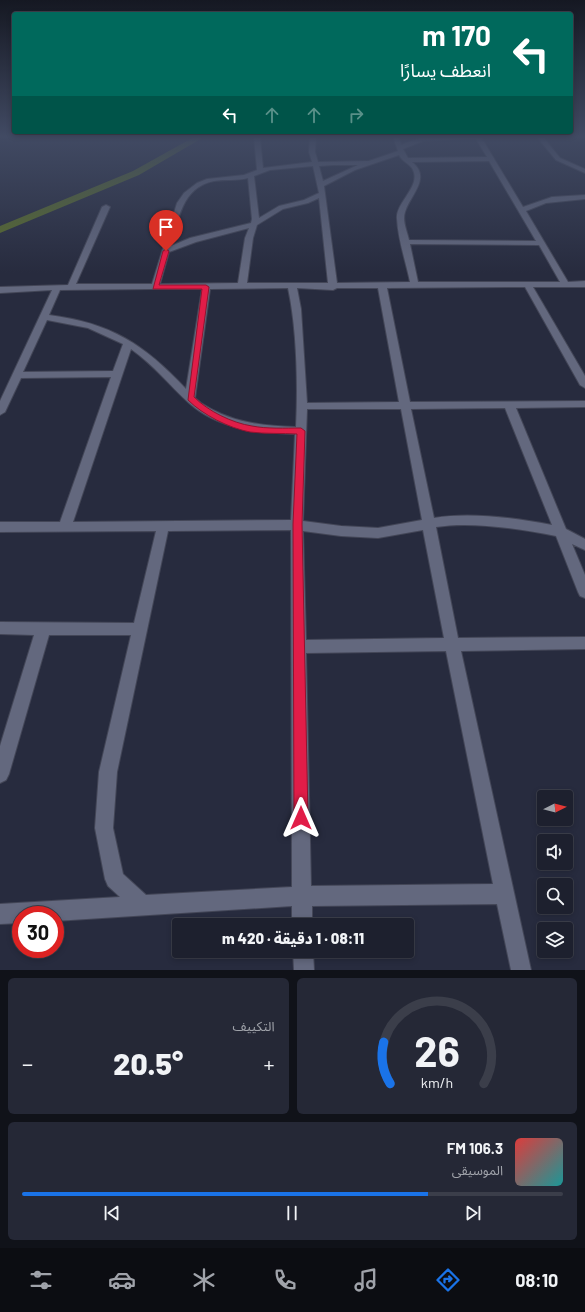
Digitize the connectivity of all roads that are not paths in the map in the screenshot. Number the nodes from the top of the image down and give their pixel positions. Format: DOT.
graph roads {
  1 [pos="204,182"];
  2 [pos="252,182"];
  3 [pos="326,182"];
  4 [pos="416,182"];
  5 [pos="506,182"];
  6 [pos="321,185"];
  7 [pos="322,194"];
  8 [pos="585,197"];
  9 [pos="106,207"];
  10 [pos="522,210"];
  11 [pos="253,225"];
  12 [pos="405,242"];
  13 [pos="541,243"];
  14 [pos="166,251"];
  15 [pos="566,284"];
  16 [pos="585,284"];
  17 [pos="528,285"];
  18 [pos="382,286"];
  19 [pos="415,286"];
  20 [pos="71,287"];
  21 [pos="155,287"];
  22 [pos="206,287"];
  23 [pos="242,287"];
  24 [pos="292,287"];
  25 [pos="333,287"];
  26 [pos="57,288"];
  27 [pos="0,290"];
  28 [pos="44,317"];
  29 [pos="128,343"];
  30 [pos="117,374"];
  31 [pos="17,375"];
  32 [pos="585,386"];
  33 [pos="4,396"];
  34 [pos="190,398"];
  35 [pos="404,404"];
  36 [pos="509,404"];
  37 [pos="585,404"];
  38 [pos="302,406"];
  39 [pos="0,412"];
  40 [pos="301,431"];
  41 [pos="297,524"];
  42 [pos="429,524"];
  43 [pos="65,526"];
  44 [pos="163,526"];
  45 [pos="0,527"];
  46 [pos="560,532"];
  47 [pos="585,545"];
  48 [pos="585,592"];
  49 [pos="44,627"];
  50 [pos="0,628"];
  51 [pos="140,629"];
  52 [pos="585,642"];
  53 [pos="452,644"];
  54 [pos="300,647"];
  55 [pos="0,774"];
  56 [pos="505,894"];
  57 [pos="301,896"];
  58 [pos="141,904"];
  59 [pos="0,914"];
  60 [pos="302,918"];
  61 [pos="303,958"];
  62 [pos="304,970"];
  63 [pos="521,970"];
  1 -- 14 [label="street"];
  2 -- 11 [label="street"];
  3 -- 6 [label="street"];
  4 -- 12 [label="street"];
  5 -- 10 [label="street"];
  6 -- 7 [label="street"];
  7 -- 11 [label="street"];
  7 -- 25 [label="street"];
  8 -- 10 [label="street"];
  9 -- 20 [label="street"];
  10 -- 13 [label="street"];
  11 -- 14 [label="street"];
  11 -- 23 [label="street"];
  12 -- 13 [label="street"];
  12 -- 19 [label="street"];
  13 -- 15 [label="street"];
  14 -- 21 [label="street"];
  15 -- 16 [label="street"];
  15 -- 17 [label="street"];
  17 -- 19 [label="street"];
  17 -- 32 [label="street"];
  18 -- 19 [label="street"];
  18 -- 25 [label="street"];
  18 -- 35 [label="street"];
  20 -- 21 [label="street"];
  20 -- 26 [label="street"];
  21 -- 22 [label="street"];
  22 -- 23 [label="street"];
  22 -- 34 [label="street"];
  23 -- 24 [label="street"];
  24 -- 25 [label="street"];
  24 -- 38 [label="street"];
  26 -- 27 [label="street"];
  26 -- 28 [label="street"];
  28 -- 29 [label="street"];
  28 -- 31 [label="street"];
  29 -- 30 [label="street"];
  29 -- 34 [label="street"];
  30 -- 31 [label="street"];
  30 -- 43 [label="street"];
  31 -- 33 [label="street"];
  33 -- 39 [label="street"];
  34 -- 40 [label="street"];
  35 -- 36 [label="street"];
  35 -- 38 [label="street"];
  35 -- 42 [label="street"];
  36 -- 37 [label="street"];
  36 -- 46 [label="street"];
  38 -- 40 [label="street"];
  40 -- 41 [label="street"];
  41 -- 42 [label="street"];
  41 -- 44 [label="street"];
  41 -- 54 [label="street"];
  42 -- 46 [label="street"];
  42 -- 53 [label="street"];
  43 -- 44 [label="street"];
  43 -- 45 [label="street"];
  44 -- 51 [label="street"];
  46 -- 47 [label="street"];
  46 -- 48 [label="street"];
  49 -- 50 [label="street"];
  49 -- 51 [label="street"];
  49 -- 55 [label="street"];
  51 -- 58 [label="street"];
  52 -- 53 [label="street"];
  53 -- 54 [label="street"];
  53 -- 56 [label="street"];
  54 -- 57 [label="street"];
  56 -- 57 [label="street"];
  56 -- 63 [label="street"];
  57 -- 58 [label="street"];
  57 -- 60 [label="street"];
  58 -- 59 [label="street"];
  61 -- 62 [label="street"];
}
